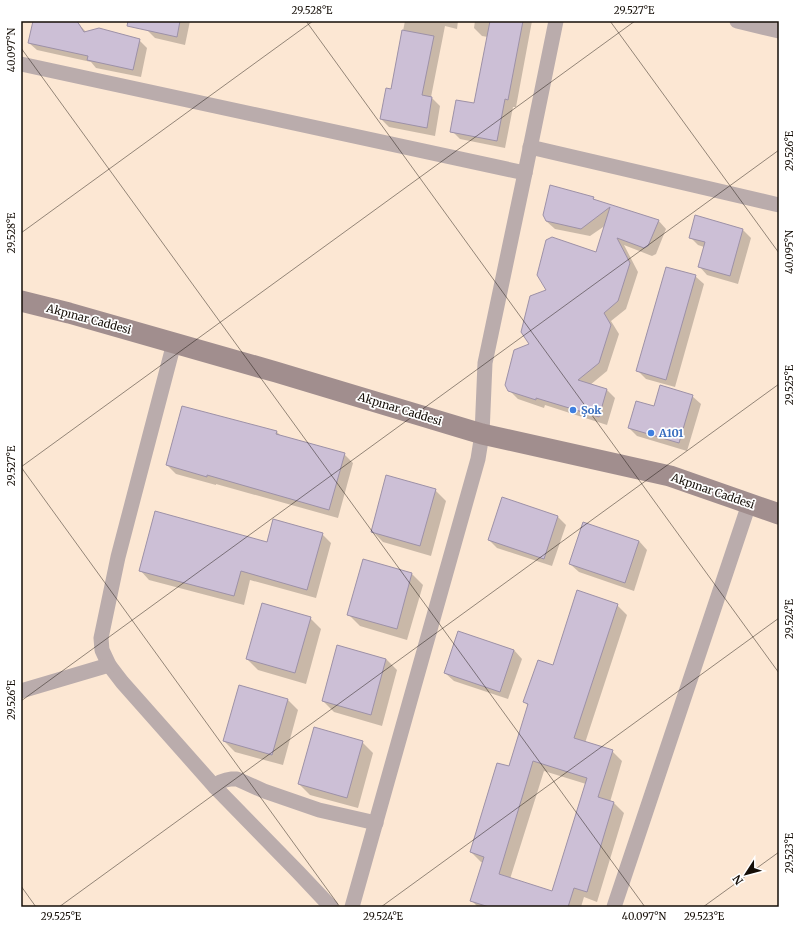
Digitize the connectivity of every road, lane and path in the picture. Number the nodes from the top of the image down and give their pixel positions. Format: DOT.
graph roads {
  1 [pos="556,21"];
  2 [pos="737,21"];
  3 [pos="779,31"];
  4 [pos="21,64"];
  5 [pos="530,147"];
  6 [pos="525,173"];
  7 [pos="779,206"];
  8 [pos="21,301"];
  9 [pos="174,343"];
  10 [pos="482,434"];
  11 [pos="749,504"];
  12 [pos="779,514"];
  13 [pos="109,665"];
  14 [pos="21,690"];
  15 [pos="215,787"];
  16 [pos="376,823"];
  17 [pos="332,907"];
  18 [pos="352,907"];
  19 [pos="614,907"];
  1 -- 5 [label="street"];
  2 -- 3 [label="street"];
  4 -- 6 [label="street"];
  5 -- 6 [label="street"];
  5 -- 7 [label="street"];
  6 -- 10 [label="street"];
  8 -- 9 [label="street, Akpınar Caddesi"];
  9 -- 10 [label="street, Akpınar Caddesi"];
  9 -- 13 [label="street"];
  10 -- 11 [label="street, Akpınar Caddesi"];
  10 -- 16 [label="street"];
  11 -- 12 [label="street, Akpınar Caddesi"];
  11 -- 19 [label="street"];
  13 -- 14 [label="street"];
  13 -- 15 [label="street"];
  15 -- 16 [label="street"];
  15 -- 17 [label="street"];
  16 -- 18 [label="street"];
}
